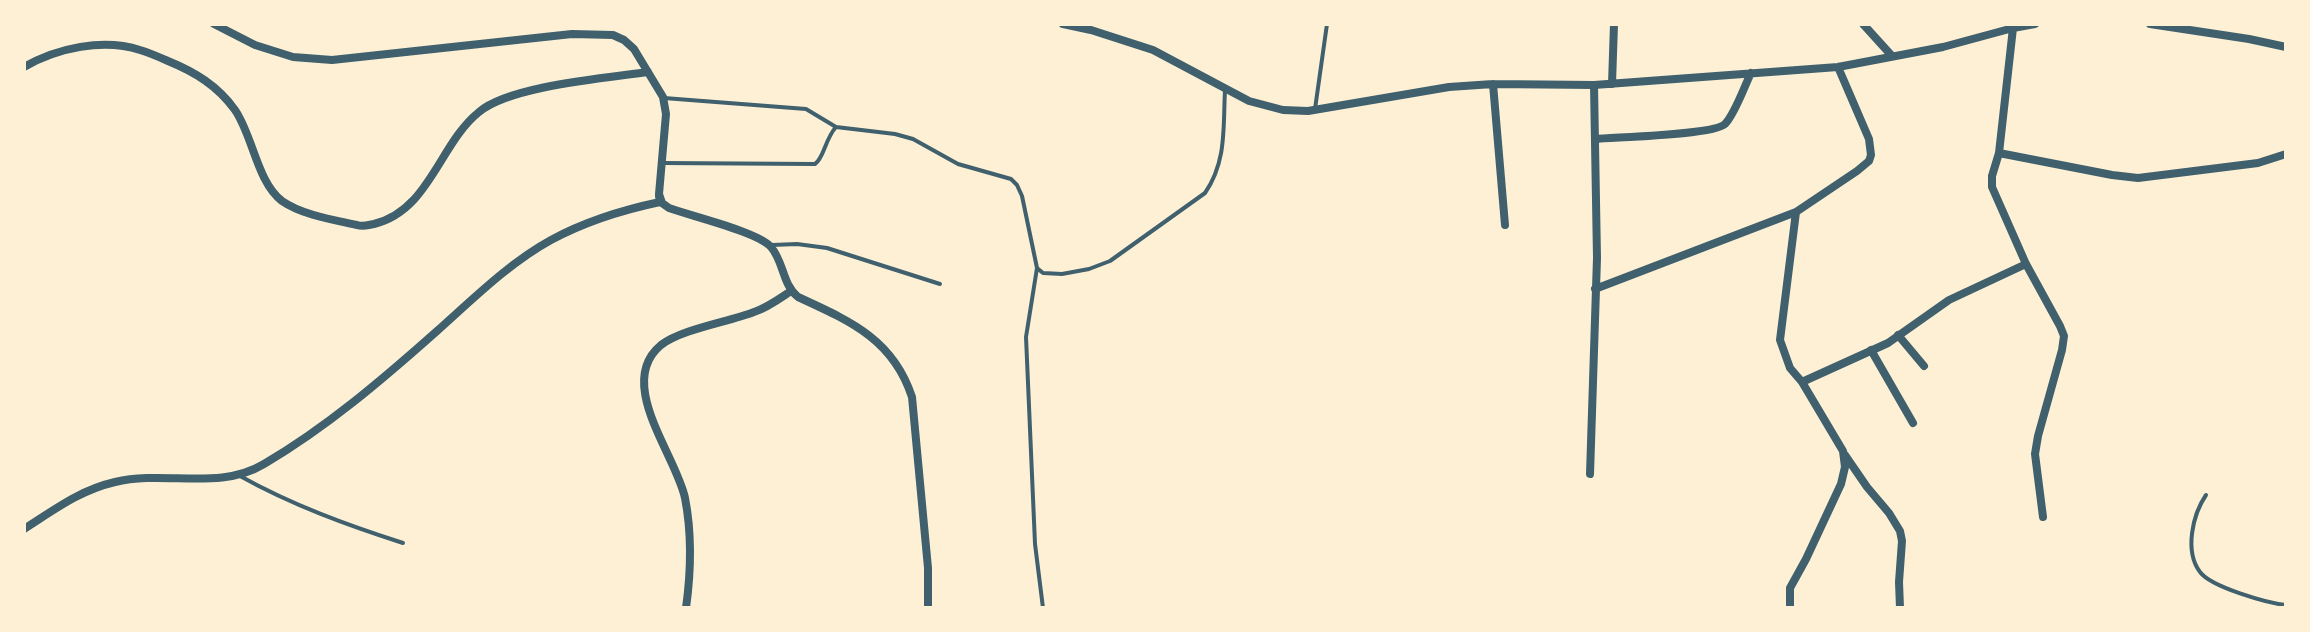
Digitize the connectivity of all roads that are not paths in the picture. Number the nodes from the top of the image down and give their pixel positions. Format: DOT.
graph roads {
  1 [pos="214,24"];
  2 [pos="1063,24"];
  3 [pos="1327,24"];
  4 [pos="1614,24"];
  5 [pos="1863,24"];
  6 [pos="1987,24"];
  7 [pos="2035,24"];
  8 [pos="2150,24"];
  9 [pos="2013,28"];
  10 [pos="1989,35"];
  11 [pos="2286,47"];
  12 [pos="1892,56"];
  13 [pos="24,67"];
  14 [pos="1838,67"];
  15 [pos="648,72"];
  16 [pos="1751,73"];
  17 [pos="1493,84"];
  18 [pos="1612,84"];
  19 [pos="1594,85"];
  20 [pos="1226,87"];
  21 [pos="663,97"];
  22 [pos="1315,110"];
  23 [pos="836,127"];
  24 [pos="1595,139"];
  25 [pos="1999,153"];
  26 [pos="2286,154"];
  27 [pos="662,163"];
  28 [pos="659,194"];
  29 [pos="1796,212"];
  30 [pos="1505,225"];
  31 [pos="770,245"];
  32 [pos="2026,264"];
  33 [pos="1037,268"];
  34 [pos="940,284"];
  35 [pos="1595,289"];
  36 [pos="791,291"];
  37 [pos="1898,335"];
  38 [pos="1871,350"];
  39 [pos="1924,366"];
  40 [pos="1802,382"];
  41 [pos="1913,423"];
  42 [pos="1843,451"];
  43 [pos="1590,474"];
  44 [pos="240,476"];
  45 [pos="2206,495"];
  46 [pos="2043,517"];
  47 [pos="24,529"];
  48 [pos="403,543"];
  49 [pos="2286,605"];
  50 [pos="686,608"];
  51 [pos="928,608"];
  52 [pos="1043,608"];
  53 [pos="1790,608"];
  54 [pos="1900,608"];
  1 -- 15 [label="street"];
  2 -- 20 [label="street"];
  3 -- 22 [label="lane"];
  4 -- 18 [label="street"];
  5 -- 12 [label="street"];
  6 -- 10 [label="street"];
  7 -- 9 [label="street"];
  8 -- 11 [label="street"];
  9 -- 10 [label="street"];
  9 -- 25 [label="street"];
  10 -- 12 [label="street"];
  12 -- 14 [label="street"];
  13 -- 15 [label="street"];
  14 -- 16 [label="street"];
  14 -- 29 [label="street"];
  15 -- 21 [label="street"];
  16 -- 18 [label="street"];
  16 -- 24 [label="street"];
  17 -- 19 [label="street"];
  17 -- 22 [label="street"];
  17 -- 30 [label="street"];
  18 -- 19 [label="street"];
  19 -- 24 [label="street"];
  20 -- 22 [label="street"];
  20 -- 33 [label="lane"];
  21 -- 23 [label="lane"];
  21 -- 27 [label="street"];
  23 -- 27 [label="lane"];
  23 -- 33 [label="lane"];
  24 -- 35 [label="street"];
  25 -- 26 [label="street"];
  25 -- 32 [label="street"];
  27 -- 28 [label="street"];
  28 -- 31 [label="street"];
  28 -- 44 [label="street"];
  29 -- 35 [label="street"];
  29 -- 40 [label="street"];
  31 -- 34 [label="lane"];
  31 -- 36 [label="street"];
  32 -- 37 [label="street"];
  32 -- 46 [label="street"];
  33 -- 52 [label="lane"];
  35 -- 43 [label="street"];
  36 -- 50 [label="street"];
  36 -- 51 [label="street"];
  37 -- 38 [label="street"];
  37 -- 39 [label="street"];
  38 -- 40 [label="street"];
  38 -- 41 [label="street"];
  40 -- 42 [label="street"];
  42 -- 53 [label="street"];
  42 -- 54 [label="street"];
  44 -- 47 [label="street"];
  44 -- 48 [label="lane"];
  45 -- 49 [label="lane"];
}
